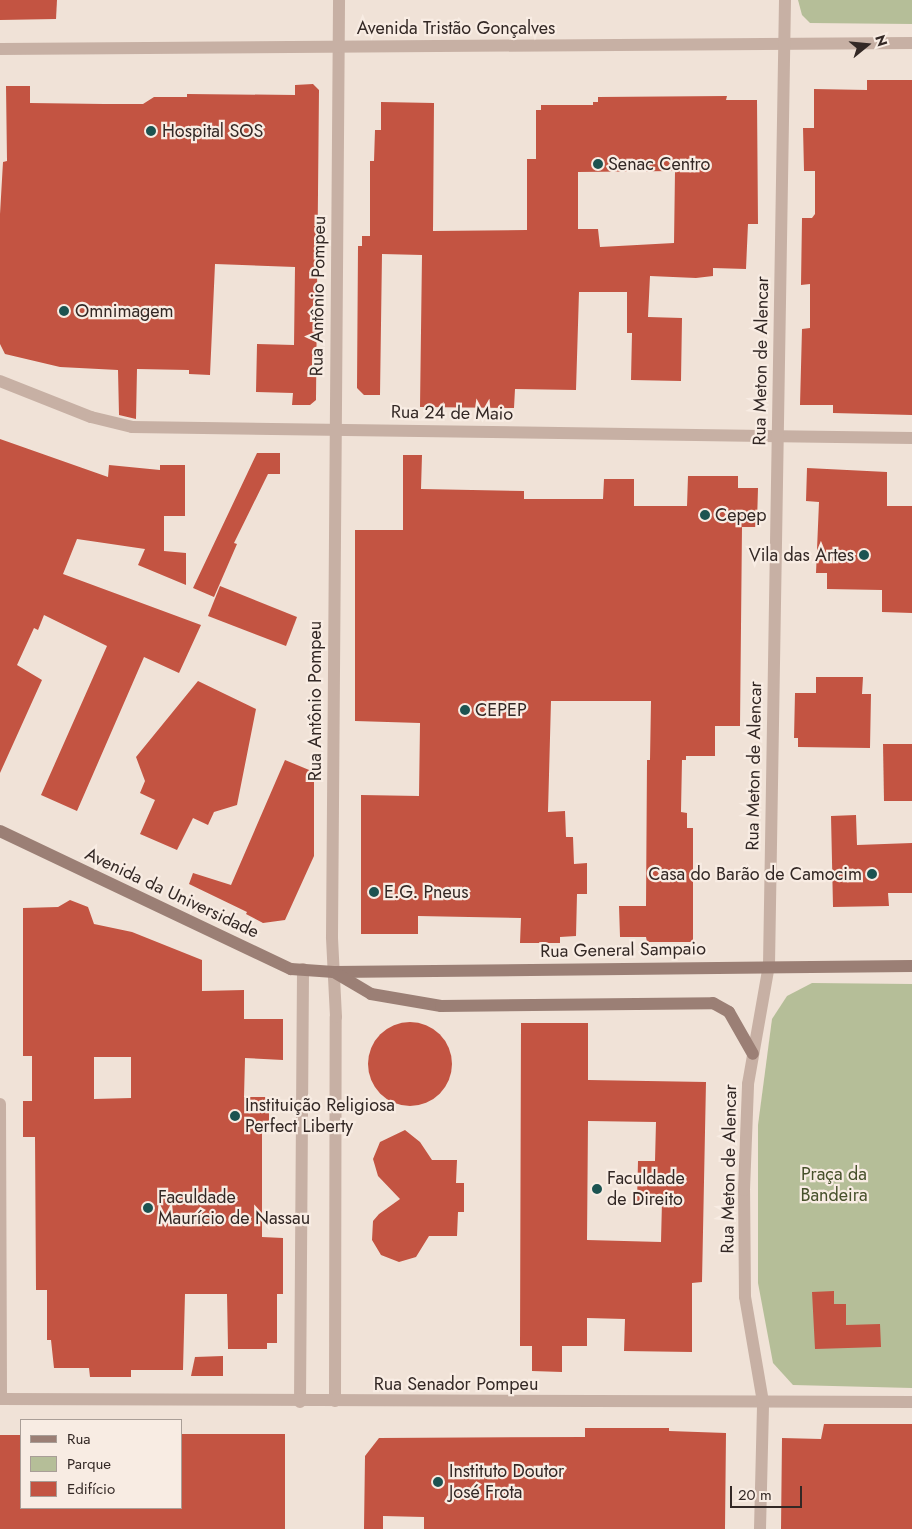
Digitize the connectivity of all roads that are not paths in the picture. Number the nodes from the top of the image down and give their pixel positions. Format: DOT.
graph roads {
  1 [pos="339,0"];
  2 [pos="786,0"];
  3 [pos="784,43"];
  4 [pos="912,43"];
  5 [pos="339,46"];
  6 [pos="0,49"];
  7 [pos="0,381"];
  8 [pos="333,429"];
  9 [pos="777,437"];
  10 [pos="912,438"];
  11 [pos="0,831"];
  12 [pos="769,965"];
  13 [pos="912,966"];
  14 [pos="303,969"];
  15 [pos="334,972"];
  16 [pos="753,1054"];
  17 [pos="0,1104"];
  18 [pos="1,1399"];
  19 [pos="300,1402"];
  20 [pos="335,1402"];
  21 [pos="763,1402"];
  22 [pos="912,1402"];
  23 [pos="760,1529"];
  1 -- 5 [label="street, Rua Antônio Pompeu"];
  2 -- 3 [label="street, Rua Meton de Alencar"];
  3 -- 4 [label="street, Avenida Tristão Gonçalves"];
  3 -- 5 [label="street, Avenida Tristão Gonçalves"];
  3 -- 9 [label="street, Rua Meton de Alencar"];
  5 -- 6 [label="street, Avenida Tristão Gonçalves"];
  5 -- 8 [label="street, Rua Antônio Pompeu"];
  7 -- 8 [label="street, Rua 24 de Maio"];
  8 -- 9 [label="street, Rua 24 de Maio"];
  8 -- 15 [label="street, Rua Antônio Pompeu"];
  9 -- 10 [label="street, Rua 24 de Maio"];
  9 -- 12 [label="street, Rua Meton de Alencar"];
  11 -- 14 [label="main road, Avenida da Universidade"];
  12 -- 13 [label="main road, Rua General Sampaio"];
  12 -- 15 [label="main road, Rua General Sampaio"];
  12 -- 16 [label="street, Rua Meton de Alencar"];
  14 -- 15 [label="main road, Avenida da Universidade"];
  14 -- 19 [label="street"];
  15 -- 16 [label="main road"];
  15 -- 20 [label="street, Rua Antônio Pompeu"];
  16 -- 21 [label="street, Rua Meton de Alencar"];
  17 -- 18 [label="street"];
  18 -- 19 [label="street, Rua Senador Pompeu"];
  19 -- 20 [label="street, Rua Senador Pompeu"];
  20 -- 21 [label="street, Rua Senador Pompeu"];
  21 -- 22 [label="street, Rua Senador Pompeu"];
  21 -- 23 [label="street, Rua Meton de Alencar"];
}
